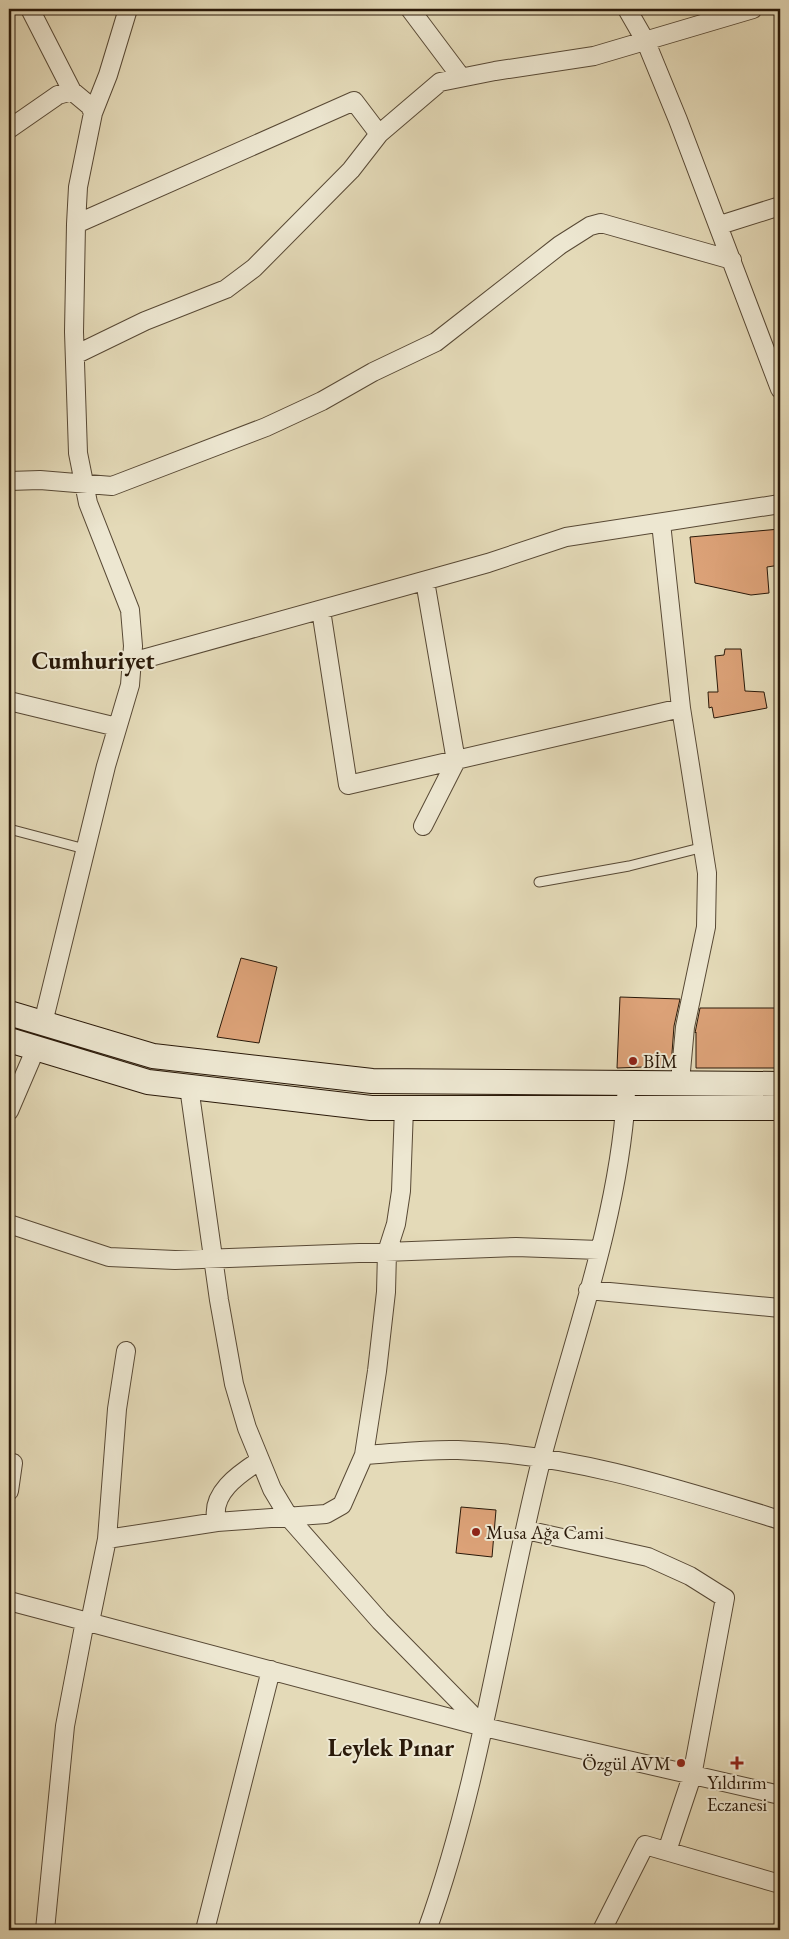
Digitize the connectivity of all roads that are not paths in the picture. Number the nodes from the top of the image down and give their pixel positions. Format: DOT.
graph roads {
  1 [pos="30,9"];
  2 [pos="128,9"];
  3 [pos="410,9"];
  4 [pos="627,9"];
  5 [pos="753,9"];
  6 [pos="646,42"];
  7 [pos="461,77"];
  8 [pos="72,91"];
  9 [pos="93,113"];
  10 [pos="9,129"];
  11 [pos="379,134"];
  12 [pos="780,206"];
  13 [pos="76,224"];
  14 [pos="720,224"];
  15 [pos="732,260"];
  16 [pos="75,355"];
  17 [pos="780,389"];
  18 [pos="9,481"];
  19 [pos="83,485"];
  20 [pos="780,504"];
  21 [pos="661,523"];
  22 [pos="425,581"];
  23 [pos="321,610"];
  24 [pos="132,662"];
  25 [pos="9,701"];
  26 [pos="681,708"];
  27 [pos="117,727"];
  28 [pos="456,761"];
  29 [pos="424,826"];
  30 [pos="9,829"];
  31 [pos="704,847"];
  32 [pos="85,849"];
  33 [pos="540,882"];
  34 [pos="9,1013"];
  35 [pos="43,1023"];
  36 [pos="9,1040"];
  37 [pos="36,1048"];
  38 [pos="627,1081"];
  39 [pos="680,1082"];
  40 [pos="780,1084"];
  41 [pos="189,1087"];
  42 [pos="404,1108"];
  43 [pos="780,1108"];
  44 [pos="625,1109"];
  45 [pos="9,1111"];
  46 [pos="9,1224"];
  47 [pos="599,1250"];
  48 [pos="387,1252"];
  49 [pos="213,1259"];
  50 [pos="588,1290"];
  51 [pos="780,1308"];
  52 [pos="126,1351"];
  53 [pos="364,1455"];
  54 [pos="542,1458"];
  55 [pos="260,1461"];
  56 [pos="13,1463"];
  57 [pos="9,1491"];
  58 [pos="290,1519"];
  59 [pos="780,1520"];
  60 [pos="217,1522"];
  61 [pos="526,1530"];
  62 [pos="107,1539"];
  63 [pos="9,1601"];
  64 [pos="88,1622"];
  65 [pos="271,1670"];
  66 [pos="484,1727"];
  67 [pos="692,1776"];
  68 [pos="780,1795"];
  69 [pos="667,1852"];
  70 [pos="780,1884"];
  71 [pos="45,1930"];
  72 [pos="205,1930"];
  73 [pos="427,1930"];
  74 [pos="602,1930"];
  1 -- 8 [label="street"];
  2 -- 9 [label="street"];
  3 -- 7 [label="street"];
  4 -- 6 [label="street"];
  5 -- 6 [label="street"];
  6 -- 7 [label="street"];
  6 -- 14 [label="street"];
  7 -- 11 [label="street"];
  8 -- 9 [label="street"];
  8 -- 10 [label="street"];
  9 -- 13 [label="street"];
  11 -- 13 [label="street"];
  11 -- 16 [label="street"];
  12 -- 14 [label="street"];
  13 -- 16 [label="street"];
  14 -- 15 [label="street"];
  15 -- 17 [label="street"];
  15 -- 19 [label="street"];
  16 -- 19 [label="street"];
  18 -- 19 [label="street"];
  19 -- 24 [label="street"];
  20 -- 21 [label="street"];
  21 -- 22 [label="street"];
  21 -- 26 [label="street"];
  22 -- 23 [label="street"];
  22 -- 28 [label="street"];
  23 -- 24 [label="street"];
  23 -- 28 [label="street"];
  24 -- 27 [label="street"];
  25 -- 27 [label="street"];
  26 -- 28 [label="street"];
  26 -- 31 [label="street"];
  27 -- 32 [label="street"];
  28 -- 29 [label="street"];
  30 -- 32 [label="lane"];
  31 -- 33 [label="lane"];
  31 -- 39 [label="street"];
  32 -- 35 [label="street"];
  34 -- 35 [label="main road"];
  35 -- 38 [label="main road"];
  36 -- 37 [label="main road"];
  37 -- 41 [label="main road"];
  37 -- 45 [label="street"];
  38 -- 39 [label="main road"];
  38 -- 44 [label="street"];
  39 -- 40 [label="main road"];
  41 -- 42 [label="main road"];
  41 -- 49 [label="street"];
  42 -- 44 [label="main road"];
  42 -- 48 [label="street"];
  43 -- 44 [label="main road"];
  44 -- 47 [label="street"];
  46 -- 49 [label="street"];
  47 -- 48 [label="street"];
  47 -- 50 [label="street"];
  48 -- 49 [label="street"];
  48 -- 53 [label="street"];
  49 -- 55 [label="street"];
  50 -- 51 [label="street"];
  50 -- 54 [label="street"];
  52 -- 62 [label="street"];
  53 -- 54 [label="street"];
  53 -- 58 [label="street"];
  54 -- 59 [label="street"];
  54 -- 61 [label="street"];
  55 -- 58 [label="street"];
  55 -- 60 [label="street"];
  56 -- 57 [label="street"];
  58 -- 60 [label="street"];
  58 -- 66 [label="street"];
  60 -- 62 [label="street"];
  61 -- 66 [label="street"];
  61 -- 67 [label="street"];
  62 -- 64 [label="street"];
  63 -- 64 [label="street"];
  64 -- 65 [label="street"];
  64 -- 71 [label="street"];
  65 -- 66 [label="street"];
  65 -- 72 [label="street"];
  66 -- 67 [label="street"];
  66 -- 73 [label="street"];
  67 -- 68 [label="street"];
  67 -- 69 [label="street"];
  69 -- 70 [label="street"];
  69 -- 74 [label="street"];
}
